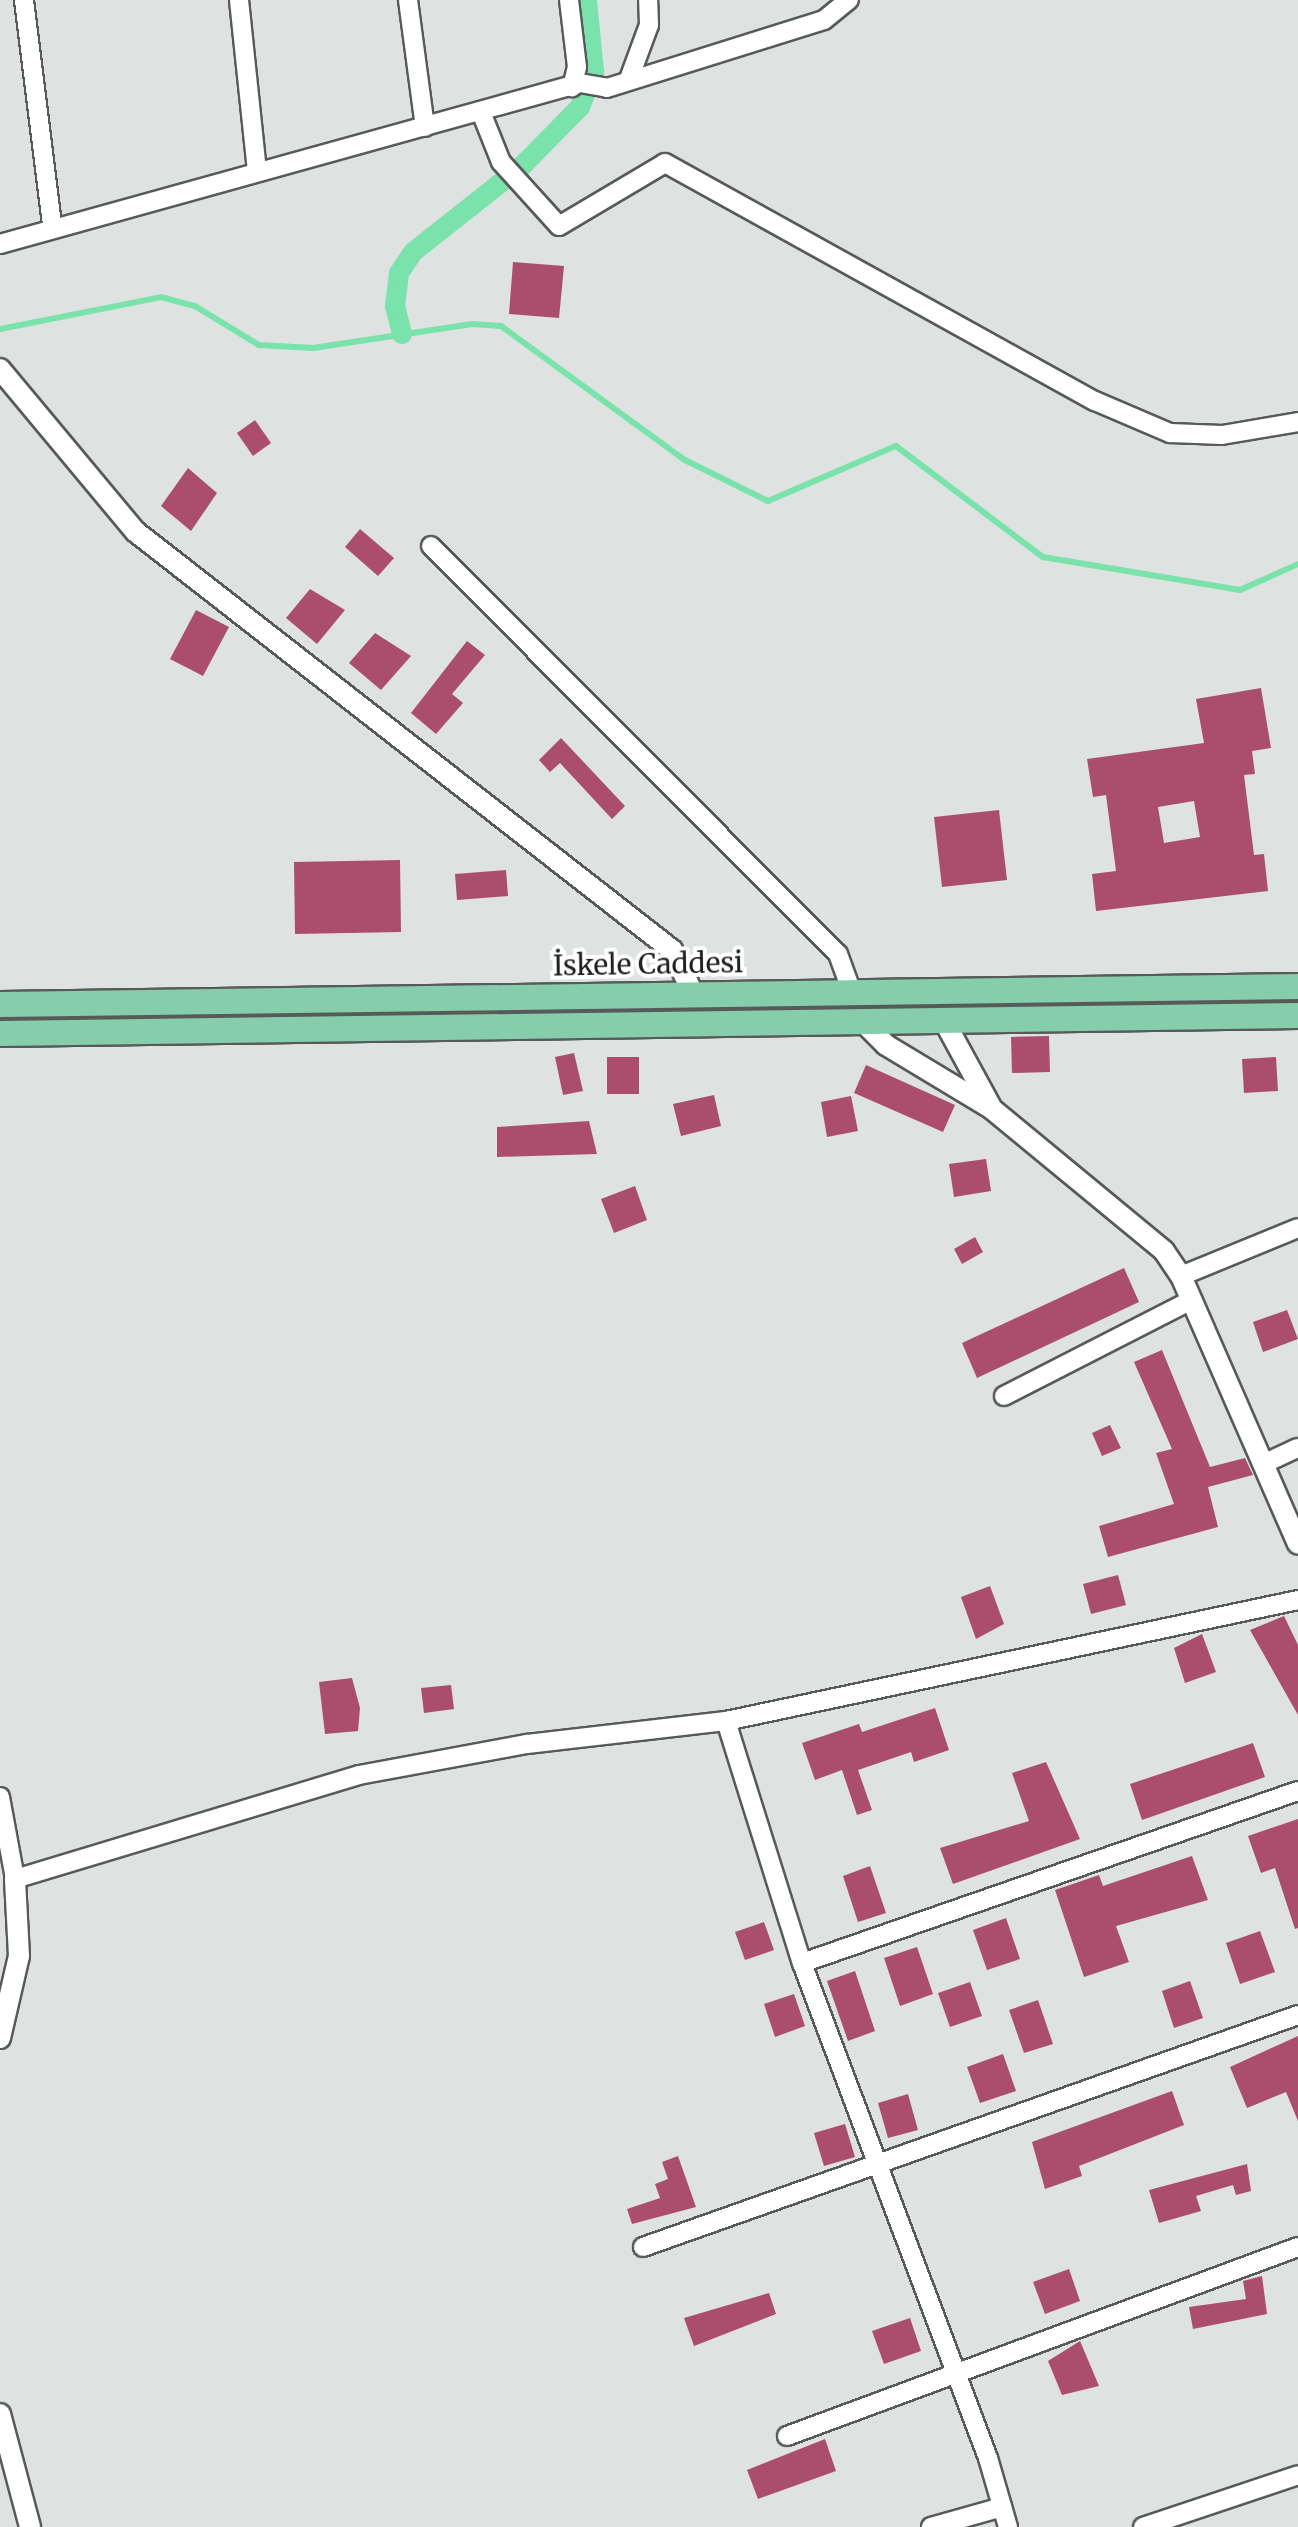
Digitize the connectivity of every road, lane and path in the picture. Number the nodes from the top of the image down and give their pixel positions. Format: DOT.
graph roads {
  1 [pos="24,0"];
  2 [pos="239,0"];
  3 [pos="408,0"];
  4 [pos="569,0"];
  5 [pos="648,0"];
  6 [pos="849,0"];
  7 [pos="629,79"];
  8 [pos="572,86"];
  9 [pos="481,112"];
  10 [pos="425,127"];
  11 [pos="257,172"];
  12 [pos="52,226"];
  13 [pos="0,244"];
  14 [pos="0,369"];
  15 [pos="1298,422"];
  16 [pos="430,546"];
  17 [pos="1298,986"];
  18 [pos="851,990"];
  19 [pos="694,993"];
  20 [pos="0,1004"];
  21 [pos="1298,1015"];
  22 [pos="943,1019"];
  23 [pos="862,1021"];
  24 [pos="0,1033"];
  25 [pos="992,1109"];
  26 [pos="1298,1228"];
  27 [pos="1182,1276"];
  28 [pos="1192,1300"];
  29 [pos="1004,1396"];
  30 [pos="1298,1448"];
  31 [pos="1263,1464"];
  32 [pos="1298,1544"];
  33 [pos="1298,1600"];
  34 [pos="726,1721"];
  35 [pos="1298,1791"];
  36 [pos="0,1796"];
  37 [pos="16,1879"];
  38 [pos="802,1963"];
  39 [pos="1298,2015"];
  40 [pos="0,2038"];
  41 [pos="874,2166"];
  42 [pos="1298,2246"];
  43 [pos="643,2247"];
  44 [pos="952,2374"];
  45 [pos="0,2414"];
  46 [pos="787,2436"];
  47 [pos="1298,2476"];
  48 [pos="1002,2507"];
  49 [pos="30,2527"];
  50 [pos="931,2527"];
  51 [pos="1008,2527"];
  52 [pos="1143,2527"];
  1 -- 12 [label="street"];
  2 -- 11 [label="street"];
  3 -- 10 [label="street"];
  4 -- 8 [label="street"];
  5 -- 7 [label="street"];
  6 -- 7 [label="street"];
  7 -- 8 [label="street"];
  8 -- 9 [label="street"];
  9 -- 10 [label="street"];
  9 -- 15 [label="street"];
  10 -- 11 [label="street"];
  11 -- 12 [label="street"];
  12 -- 13 [label="street"];
  14 -- 19 [label="street"];
  16 -- 18 [label="street"];
  17 -- 18 [label="main road, İskele Caddesi"];
  18 -- 19 [label="main road, İskele Caddesi"];
  19 -- 20 [label="main road, İskele Caddesi"];
  21 -- 22 [label="main road"];
  22 -- 23 [label="main road"];
  22 -- 25 [label="street"];
  23 -- 24 [label="main road"];
  23 -- 25 [label="street"];
  25 -- 27 [label="street"];
  26 -- 27 [label="street"];
  27 -- 28 [label="street"];
  28 -- 29 [label="street"];
  28 -- 31 [label="street"];
  30 -- 31 [label="street"];
  31 -- 32 [label="street"];
  33 -- 34 [label="street"];
  34 -- 37 [label="street"];
  34 -- 38 [label="street"];
  35 -- 38 [label="street"];
  36 -- 37 [label="street"];
  37 -- 40 [label="street"];
  38 -- 41 [label="street"];
  39 -- 41 [label="street"];
  41 -- 43 [label="street"];
  41 -- 44 [label="street"];
  42 -- 44 [label="street"];
  44 -- 46 [label="street"];
  44 -- 48 [label="street"];
  45 -- 49 [label="street"];
  47 -- 52 [label="street"];
  48 -- 50 [label="street"];
  48 -- 51 [label="street"];
}
